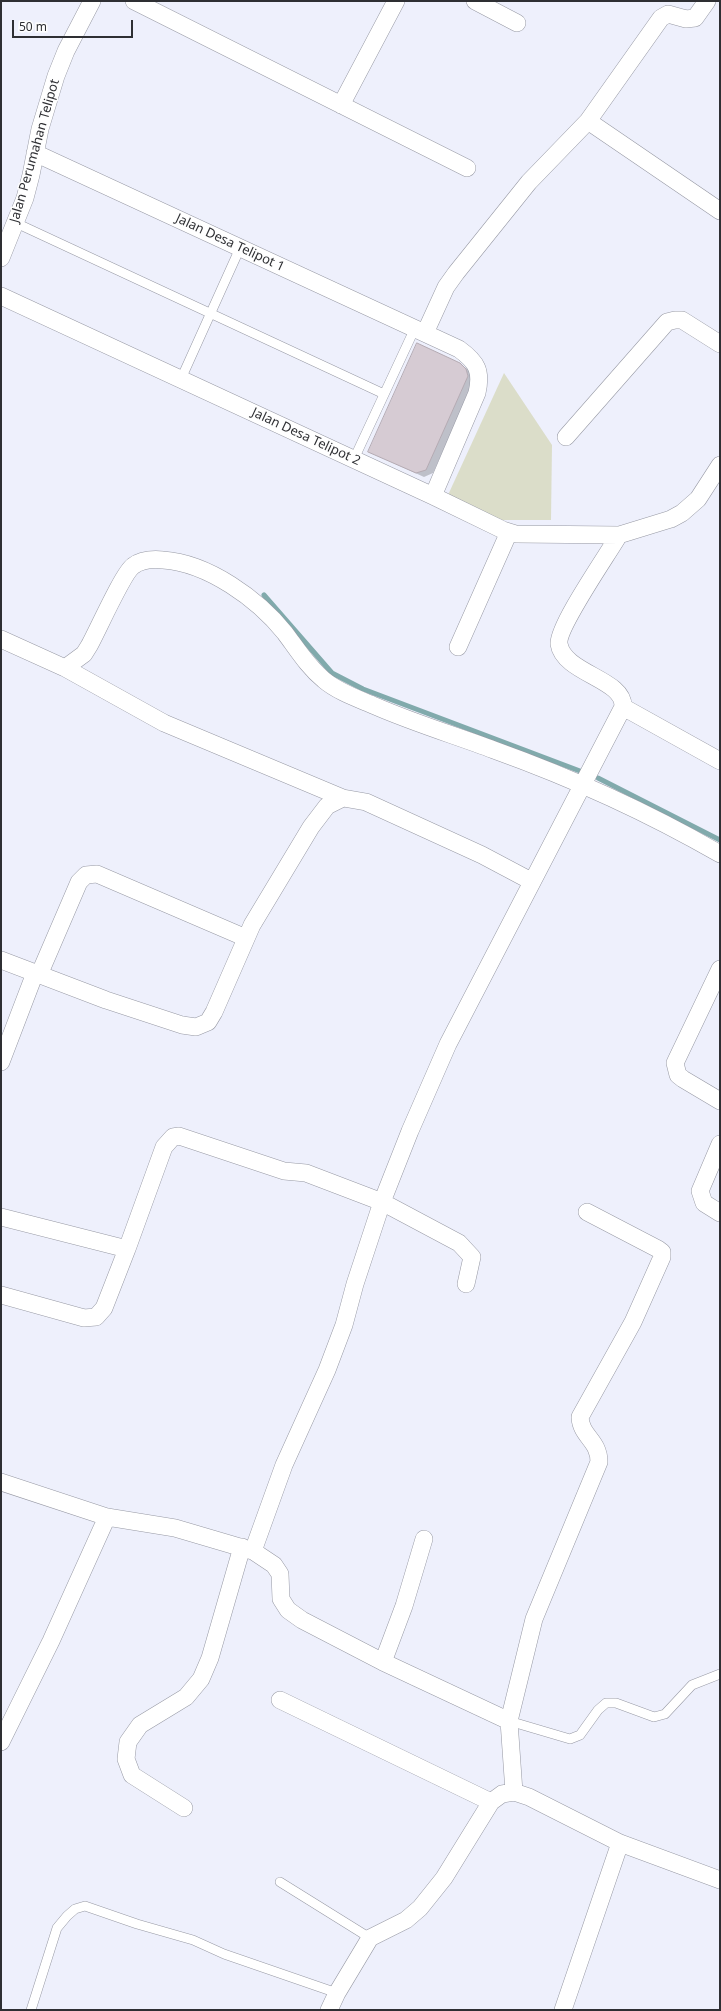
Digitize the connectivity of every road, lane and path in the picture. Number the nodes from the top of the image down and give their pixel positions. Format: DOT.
graph roads {
  1 [pos="92,1"];
  2 [pos="134,1"];
  3 [pos="396,1"];
  4 [pos="475,1"];
  5 [pos="707,1"];
  6 [pos="517,23"];
  7 [pos="341,105"];
  8 [pos="588,122"];
  9 [pos="35,153"];
  10 [pos="466,168"];
  11 [pos="720,211"];
  12 [pos="16,223"];
  13 [pos="240,248"];
  14 [pos="1,258"];
  15 [pos="1,296"];
  16 [pos="210,313"];
  17 [pos="420,331"];
  18 [pos="720,344"];
  19 [pos="181,378"];
  20 [pos="384,394"];
  21 [pos="566,437"];
  22 [pos="354,459"];
  23 [pos="720,465"];
  24 [pos="433,496"];
  25 [pos="510,532"];
  26 [pos="619,535"];
  27 [pos="1,639"];
  28 [pos="458,647"];
  29 [pos="65,668"];
  30 [pos="623,707"];
  31 [pos="720,761"];
  32 [pos="584,786"];
  33 [pos="343,798"];
  34 [pos="720,854"];
  35 [pos="531,881"];
  36 [pos="246,938"];
  37 [pos="1,960"];
  38 [pos="720,969"];
  39 [pos="37,974"];
  40 [pos="1,1062"];
  41 [pos="720,1101"];
  42 [pos="720,1144"];
  43 [pos="382,1202"];
  44 [pos="587,1212"];
  45 [pos="720,1213"];
  46 [pos="1,1217"];
  47 [pos="127,1249"];
  48 [pos="466,1284"];
  49 [pos="1,1295"];
  50 [pos="1,1482"];
  51 [pos="107,1517"];
  52 [pos="424,1539"];
  53 [pos="248,1549"];
  54 [pos="384,1662"];
  55 [pos="720,1674"];
  56 [pos="280,1700"];
  57 [pos="509,1721"];
  58 [pos="1,1742"];
  59 [pos="514,1792"];
  60 [pos="491,1802"];
  61 [pos="184,1808"];
  62 [pos="620,1843"];
  63 [pos="720,1880"];
  64 [pos="280,1882"];
  65 [pos="370,1938"];
  66 [pos="337,1993"];
  67 [pos="31,2010"];
  68 [pos="330,2010"];
  69 [pos="563,2010"];
  1 -- 9 [label="street, Jalan Perumahan Telipot"];
  2 -- 7 [label="street"];
  3 -- 7 [label="street"];
  4 -- 6 [label="street"];
  5 -- 8 [label="street"];
  7 -- 10 [label="street"];
  8 -- 11 [label="street"];
  8 -- 17 [label="street"];
  9 -- 12 [label="street, Jalan Perumahan Telipot"];
  9 -- 13 [label="street, Jalan Desa Telipot 1"];
  12 -- 14 [label="street, Jalan Perumahan Telipot"];
  12 -- 16 [label="lane"];
  13 -- 16 [label="lane"];
  13 -- 17 [label="street, Jalan Desa Telipot 1"];
  15 -- 19 [label="street, Jalan Desa Telipot 2"];
  16 -- 19 [label="lane"];
  16 -- 20 [label="lane"];
  17 -- 20 [label="lane"];
  17 -- 24 [label="street, Jalan Desa Telipot 1"];
  18 -- 21 [label="street"];
  19 -- 22 [label="street, Jalan Desa Telipot 2"];
  20 -- 22 [label="lane"];
  22 -- 24 [label="street, Jalan Desa Telipot 2"];
  23 -- 26 [label="street, Jalan Desa Telipot 2"];
  24 -- 25 [label="street, Jalan Desa Telipot 2"];
  25 -- 26 [label="street, Jalan Desa Telipot 2"];
  25 -- 28 [label="street"];
  26 -- 30 [label="street"];
  27 -- 29 [label="street"];
  29 -- 32 [label="street"];
  29 -- 33 [label="street"];
  30 -- 31 [label="street"];
  30 -- 32 [label="street"];
  32 -- 34 [label="street"];
  32 -- 35 [label="street"];
  33 -- 35 [label="street"];
  33 -- 36 [label="street"];
  35 -- 43 [label="street"];
  36 -- 39 [label="street"];
  36 -- 39 [label="street"];
  37 -- 39 [label="street"];
  38 -- 41 [label="street"];
  39 -- 40 [label="street"];
  42 -- 45 [label="street"];
  43 -- 47 [label="street"];
  43 -- 48 [label="street"];
  43 -- 53 [label="street"];
  44 -- 57 [label="street"];
  46 -- 47 [label="street"];
  47 -- 49 [label="street"];
  50 -- 51 [label="street"];
  51 -- 53 [label="street"];
  51 -- 58 [label="street"];
  52 -- 54 [label="street"];
  53 -- 54 [label="street"];
  53 -- 61 [label="street"];
  54 -- 57 [label="street"];
  55 -- 57 [label="lane"];
  56 -- 60 [label="street"];
  57 -- 59 [label="street"];
  59 -- 60 [label="street"];
  59 -- 62 [label="street"];
  60 -- 65 [label="street"];
  62 -- 63 [label="street"];
  62 -- 69 [label="street"];
  64 -- 65 [label="lane"];
  65 -- 66 [label="street"];
  66 -- 67 [label="lane"];
  66 -- 68 [label="street"];
}
